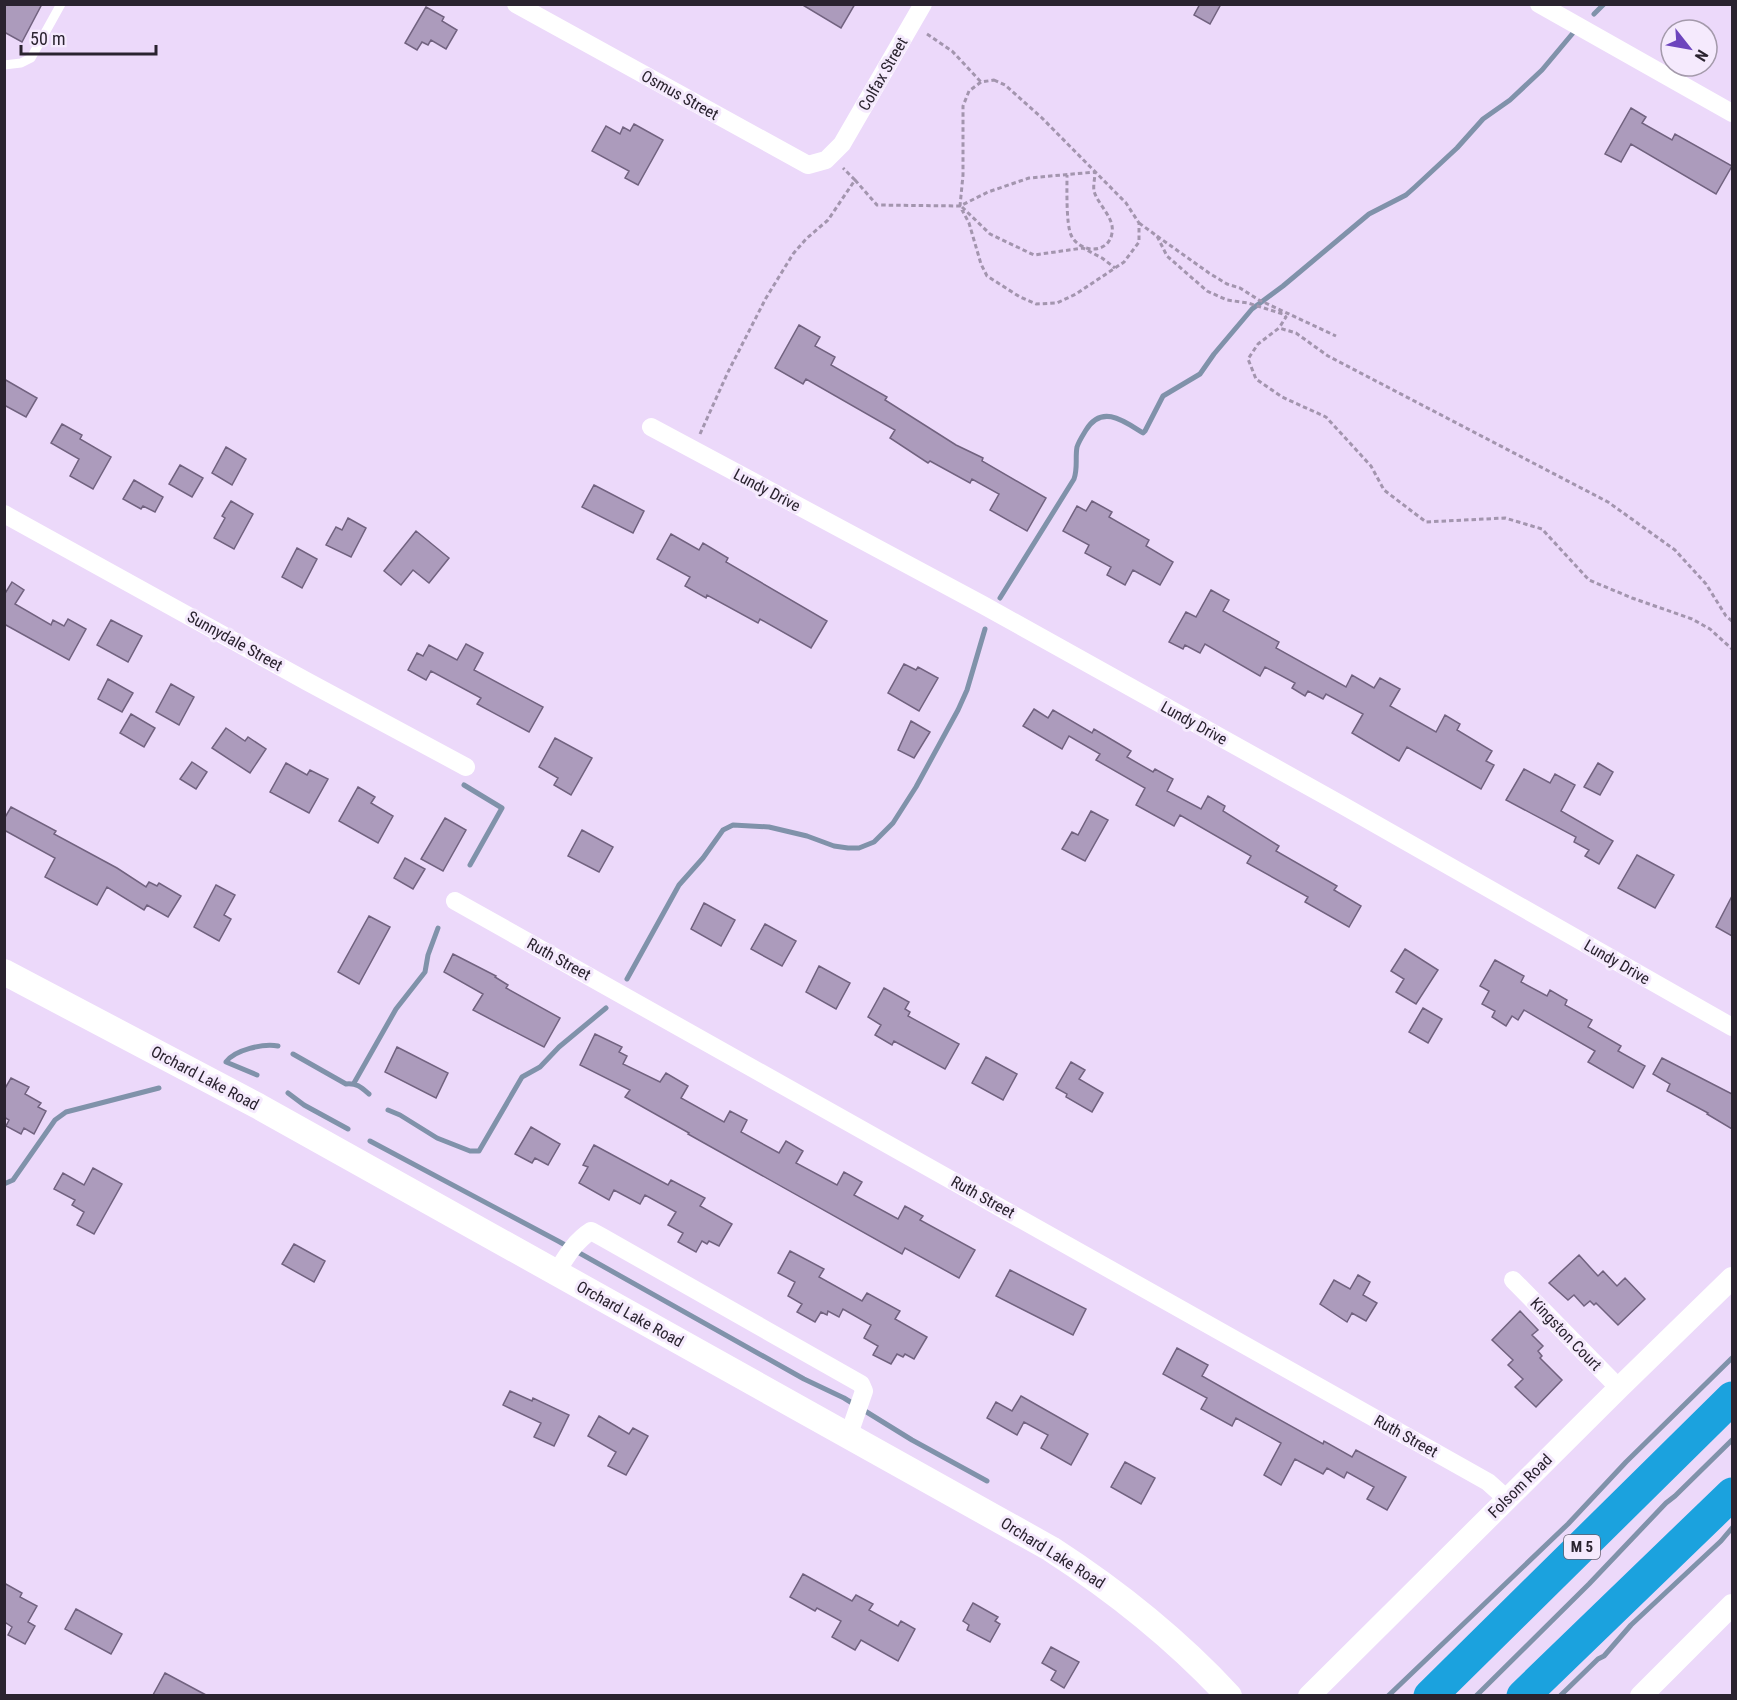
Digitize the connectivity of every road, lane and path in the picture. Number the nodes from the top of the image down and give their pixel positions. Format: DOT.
graph roads {
  1 [pos="61,4"];
  2 [pos="516,4"];
  3 [pos="923,4"];
  4 [pos="1539,4"];
  5 [pos="912,24"];
  6 [pos="4,65"];
  7 [pos="981,82"];
  8 [pos="1732,113"];
  9 [pos="836,150"];
  10 [pos="1095,172"];
  11 [pos="1067,175"];
  12 [pos="855,180"];
  13 [pos="960,206"];
  14 [pos="1139,223"];
  15 [pos="1157,236"];
  16 [pos="1083,248"];
  17 [pos="1115,268"];
  18 [pos="1279,328"];
  19 [pos="1336,336"];
  20 [pos="651,427"];
  21 [pos="693,450"];
  22 [pos="4,514"];
  23 [pos="1732,621"];
  24 [pos="1732,649"];
  25 [pos="466,767"];
  26 [pos="455,901"];
  27 [pos="4,972"];
  28 [pos="1732,1027"];
  29 [pos="556,1273"];
  30 [pos="1732,1278"];
  31 [pos="1513,1280"];
  32 [pos="1618,1388"];
  33 [pos="1732,1398"];
  34 [pos="848,1437"];
  35 [pos="1732,1494"];
  36 [pos="1507,1499"];
  37 [pos="1732,1605"];
  38 [pos="1229,1695"];
  39 [pos="1308,1695"];
  40 [pos="1430,1695"];
  41 [pos="1523,1695"];
  42 [pos="1641,1695"];
  1 -- 6 [label="lane"];
  2 -- 9 [label="street, Osmus Street"];
  3 -- 5 [label="street, Colfax Street"];
  4 -- 8 [label="street"];
  5 -- 7 [label="path"];
  5 -- 9 [label="street, Colfax Street"];
  7 -- 10 [label="path"];
  7 -- 13 [label="path"];
  9 -- 12 [label="path"];
  10 -- 11 [label="path"];
  10 -- 14 [label="path"];
  10 -- 16 [label="path"];
  11 -- 13 [label="path"];
  11 -- 16 [label="path"];
  12 -- 13 [label="path"];
  12 -- 21 [label="path"];
  13 -- 16 [label="path"];
  13 -- 17 [label="path"];
  14 -- 15 [label="path"];
  14 -- 17 [label="path"];
  15 -- 18 [label="path"];
  15 -- 19 [label="path"];
  16 -- 17 [label="path"];
  18 -- 23 [label="path"];
  18 -- 24 [label="path"];
  20 -- 21 [label="street, Lundy Drive"];
  21 -- 28 [label="street, Lundy Drive"];
  22 -- 25 [label="street, Sunnydale Street"];
  26 -- 36 [label="street, Ruth Street"];
  27 -- 29 [label="main road, Orchard Lake Road"];
  29 -- 34 [label="main road, Orchard Lake Road"];
  29 -- 34 [label="street"];
  30 -- 32 [label="street, Folsom Road"];
  31 -- 32 [label="street, Kingston Court"];
  32 -- 36 [label="street, Folsom Road"];
  33 -- 40 [label="highway, M 5"];
  34 -- 38 [label="main road, Orchard Lake Road"];
  35 -- 41 [label="highway"];
  36 -- 39 [label="street, Folsom Road"];
  37 -- 42 [label="street"];
}
